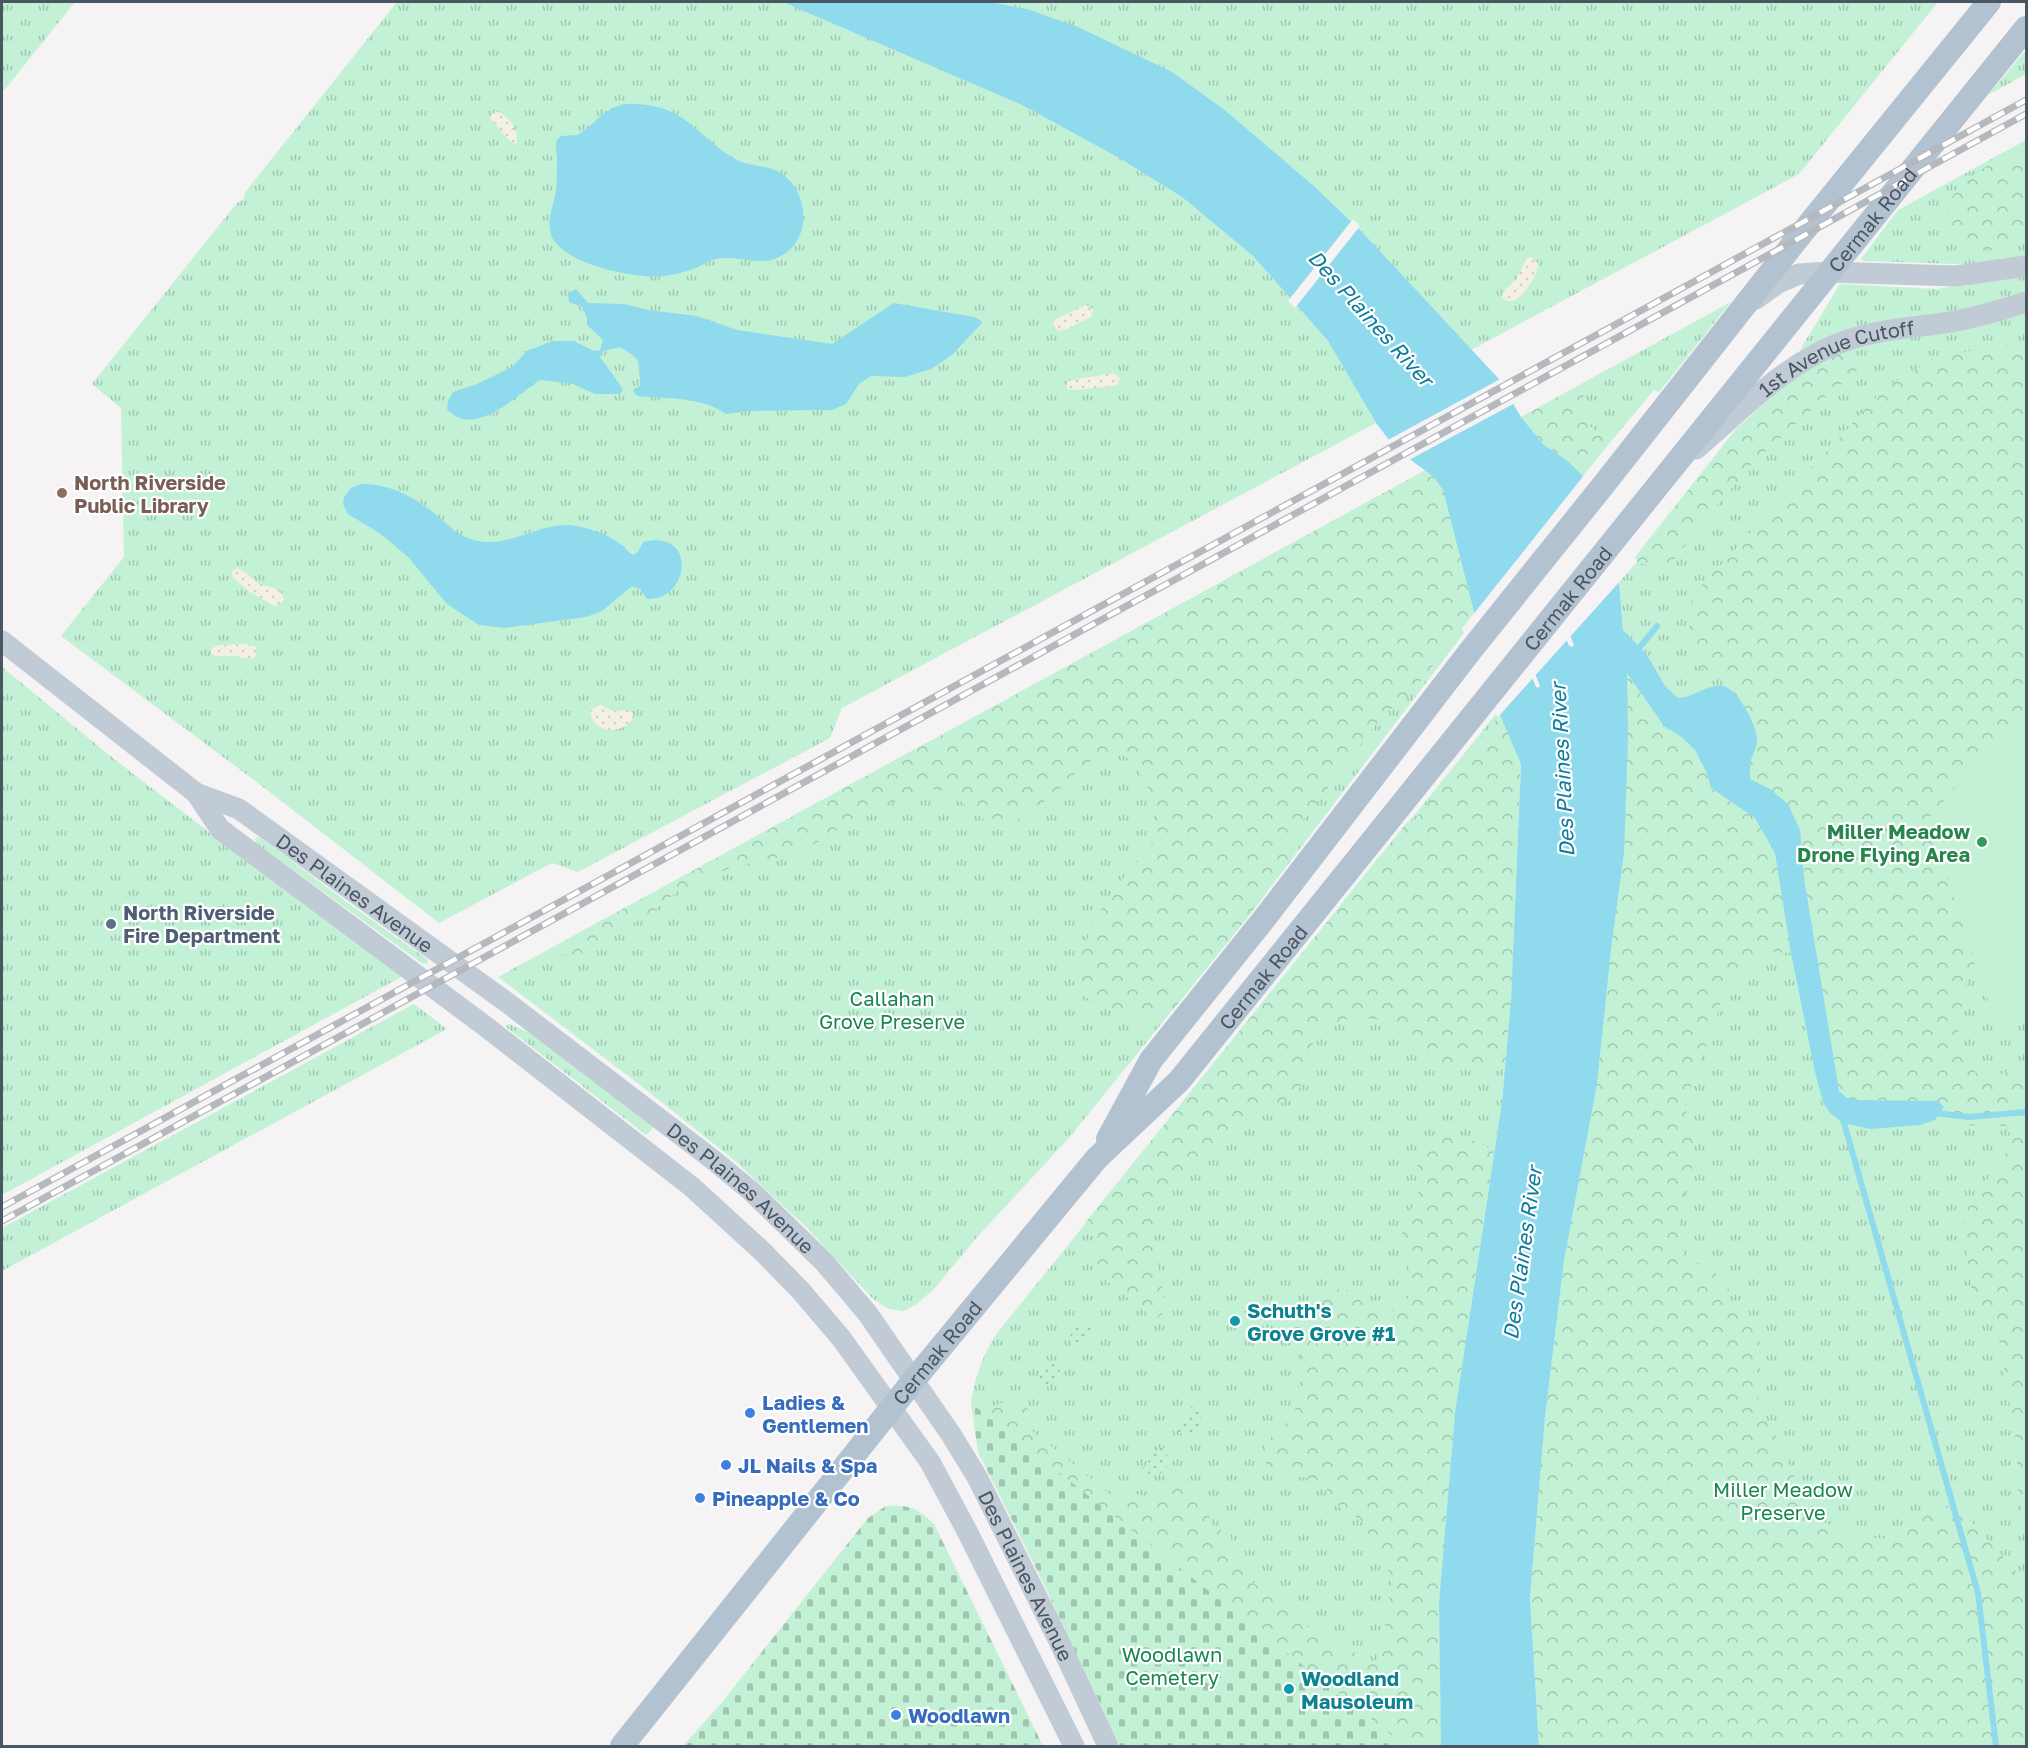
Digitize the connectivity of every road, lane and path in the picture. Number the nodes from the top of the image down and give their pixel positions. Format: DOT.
graph roads {
  1 [pos="1989,2"];
  2 [pos="2026,28"];
  3 [pos="2026,266"];
  4 [pos="1829,272"];
  5 [pos="2026,302"];
  6 [pos="1743,308"];
  7 [pos="1673,468"];
  8 [pos="2,641"];
  9 [pos="196,794"];
  10 [pos="1097,1158"];
  11 [pos="914,1381"];
  12 [pos="892,1409"];
  13 [pos="622,1746"];
  14 [pos="1074,1746"];
  15 [pos="1107,1746"];
  1 -- 6 [label="main road, Cermak Road"];
  2 -- 4 [label="main road, Cermak Road"];
  3 -- 4 [label="main road"];
  4 -- 6 [label="main road"];
  4 -- 7 [label="main road, Cermak Road"];
  5 -- 7 [label="main road, 1st Avenue Cutoff"];
  6 -- 10 [label="main road, Cermak Road"];
  7 -- 10 [label="main road, Cermak Road"];
  8 -- 9 [label="main road, Des Plaines Avenue"];
  9 -- 11 [label="main road, Des Plaines Avenue"];
  9 -- 12 [label="main road, Des Plaines Avenue"];
  10 -- 11 [label="main road, Cermak Road"];
  11 -- 12 [label="main road, Cermak Road"];
  11 -- 15 [label="main road, Des Plaines Avenue"];
  12 -- 13 [label="main road, Cermak Road"];
  12 -- 14 [label="main road, Des Plaines Avenue"];
}
